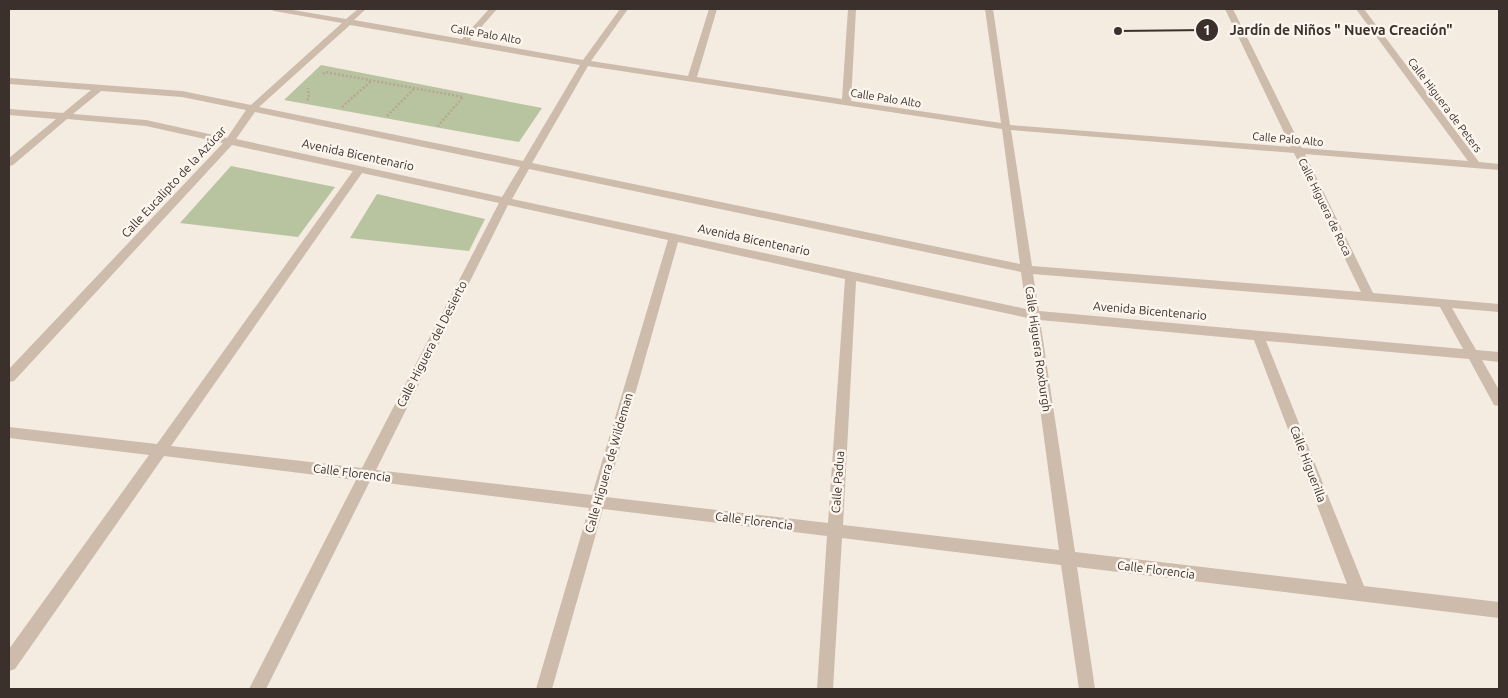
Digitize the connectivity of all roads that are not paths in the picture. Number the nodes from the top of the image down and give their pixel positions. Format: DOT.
graph roads {
  1 [pos="274,9"];
  2 [pos="362,9"];
  3 [pos="493,9"];
  4 [pos="624,9"];
  5 [pos="713,9"];
  6 [pos="852,9"];
  7 [pos="988,9"];
  8 [pos="1229,9"];
  9 [pos="1360,9"];
  10 [pos="348,22"];
  11 [pos="465,41"];
  12 [pos="585,63"];
  13 [pos="692,79"];
  14 [pos="9,81"];
  15 [pos="99,88"];
  16 [pos="846,103"];
  17 [pos="252,109"];
  18 [pos="9,112"];
  19 [pos="64,116"];
  20 [pos="1006,127"];
  21 [pos="230,141"];
  22 [pos="1297,151"];
  23 [pos="9,163"];
  24 [pos="524,165"];
  25 [pos="1477,166"];
  26 [pos="1499,167"];
  27 [pos="360,170"];
  28 [pos="504,201"];
  29 [pos="674,237"];
  30 [pos="1026,269"];
  31 [pos="852,276"];
  32 [pos="1368,297"];
  33 [pos="1443,303"];
  34 [pos="1499,308"];
  35 [pos="1032,314"];
  36 [pos="1258,335"];
  37 [pos="1472,354"];
  38 [pos="1499,357"];
  39 [pos="9,377"];
  40 [pos="1499,401"];
  41 [pos="9,432"];
  42 [pos="161,450"];
  43 [pos="366,475"];
  44 [pos="598,503"];
  45 [pos="835,531"];
  46 [pos="1068,559"];
  47 [pos="1359,594"];
  48 [pos="1499,610"];
  49 [pos="9,663"];
  50 [pos="257,689"];
  51 [pos="544,689"];
  52 [pos="825,689"];
  53 [pos="1086,689"];
  1 -- 10 [label="street, Calle Palo Alto"];
  2 -- 10 [label="street, Calle Eucalipto de la Azúcar"];
  3 -- 11 [label="street"];
  4 -- 12 [label="street, Calle Higuera del Desierto"];
  5 -- 13 [label="street"];
  6 -- 16 [label="street"];
  7 -- 20 [label="street, Calle Higuera Roxburgh"];
  8 -- 22 [label="street, Calle Higuera de Roca"];
  9 -- 25 [label="street, Calle Higuera de Peters"];
  10 -- 11 [label="street, Calle Palo Alto"];
  10 -- 17 [label="street, Calle Eucalipto de la Azúcar"];
  11 -- 12 [label="street, Calle Palo Alto"];
  12 -- 13 [label="street, Calle Palo Alto"];
  12 -- 24 [label="street, Calle Higuera del Desierto"];
  13 -- 16 [label="street, Calle Palo Alto"];
  14 -- 15 [label="street, Avenida Bicentenario"];
  15 -- 17 [label="street, Avenida Bicentenario"];
  15 -- 19 [label="street"];
  16 -- 20 [label="street, Calle Palo Alto"];
  17 -- 21 [label="street, Calle Eucalipto de la Azúcar"];
  17 -- 24 [label="street, Avenida Bicentenario"];
  18 -- 19 [label="street, Avenida Bicentenario"];
  19 -- 21 [label="street, Avenida Bicentenario"];
  19 -- 23 [label="street"];
  20 -- 22 [label="street, Calle Palo Alto"];
  20 -- 30 [label="street, Calle Higuera Roxburgh"];
  21 -- 27 [label="street, Avenida Bicentenario"];
  21 -- 39 [label="street, Calle Eucalipto de la Azúcar"];
  22 -- 25 [label="street, Calle Palo Alto"];
  22 -- 32 [label="street, Calle Higuera de Roca"];
  24 -- 28 [label="street, Calle Higuera del Desierto"];
  24 -- 30 [label="street, Avenida Bicentenario"];
  25 -- 26 [label="street, Calle Palo Alto"];
  27 -- 28 [label="street, Avenida Bicentenario"];
  27 -- 42 [label="street"];
  28 -- 29 [label="street, Avenida Bicentenario"];
  28 -- 43 [label="street, Calle Higuera del Desierto"];
  29 -- 31 [label="street, Avenida Bicentenario"];
  29 -- 44 [label="street, Calle Higuera de Wildeman"];
  30 -- 32 [label="street, Avenida Bicentenario"];
  30 -- 35 [label="street, Calle Higuera Roxburgh"];
  31 -- 35 [label="street, Avenida Bicentenario"];
  31 -- 45 [label="street, Calle Padua"];
  32 -- 33 [label="street, Avenida Bicentenario"];
  33 -- 34 [label="street, Avenida Bicentenario"];
  33 -- 37 [label="street"];
  35 -- 36 [label="street, Avenida Bicentenario"];
  35 -- 46 [label="street, Calle Higuera Roxburgh"];
  36 -- 37 [label="street, Avenida Bicentenario"];
  36 -- 47 [label="street, Calle Higuerilla"];
  37 -- 38 [label="street, Avenida Bicentenario"];
  37 -- 40 [label="street"];
  41 -- 42 [label="street, Calle Florencia"];
  42 -- 43 [label="street, Calle Florencia"];
  42 -- 49 [label="street"];
  43 -- 44 [label="street, Calle Florencia"];
  43 -- 50 [label="street, Calle Higuera del Desierto"];
  44 -- 45 [label="street, Calle Florencia"];
  44 -- 51 [label="street, Calle Higuera de Wildeman"];
  45 -- 46 [label="street, Calle Florencia"];
  45 -- 52 [label="street, Calle Padua"];
  46 -- 47 [label="street, Calle Florencia"];
  46 -- 53 [label="street, Calle Higuera Roxburgh"];
  47 -- 48 [label="street, Calle Florencia"];
}
